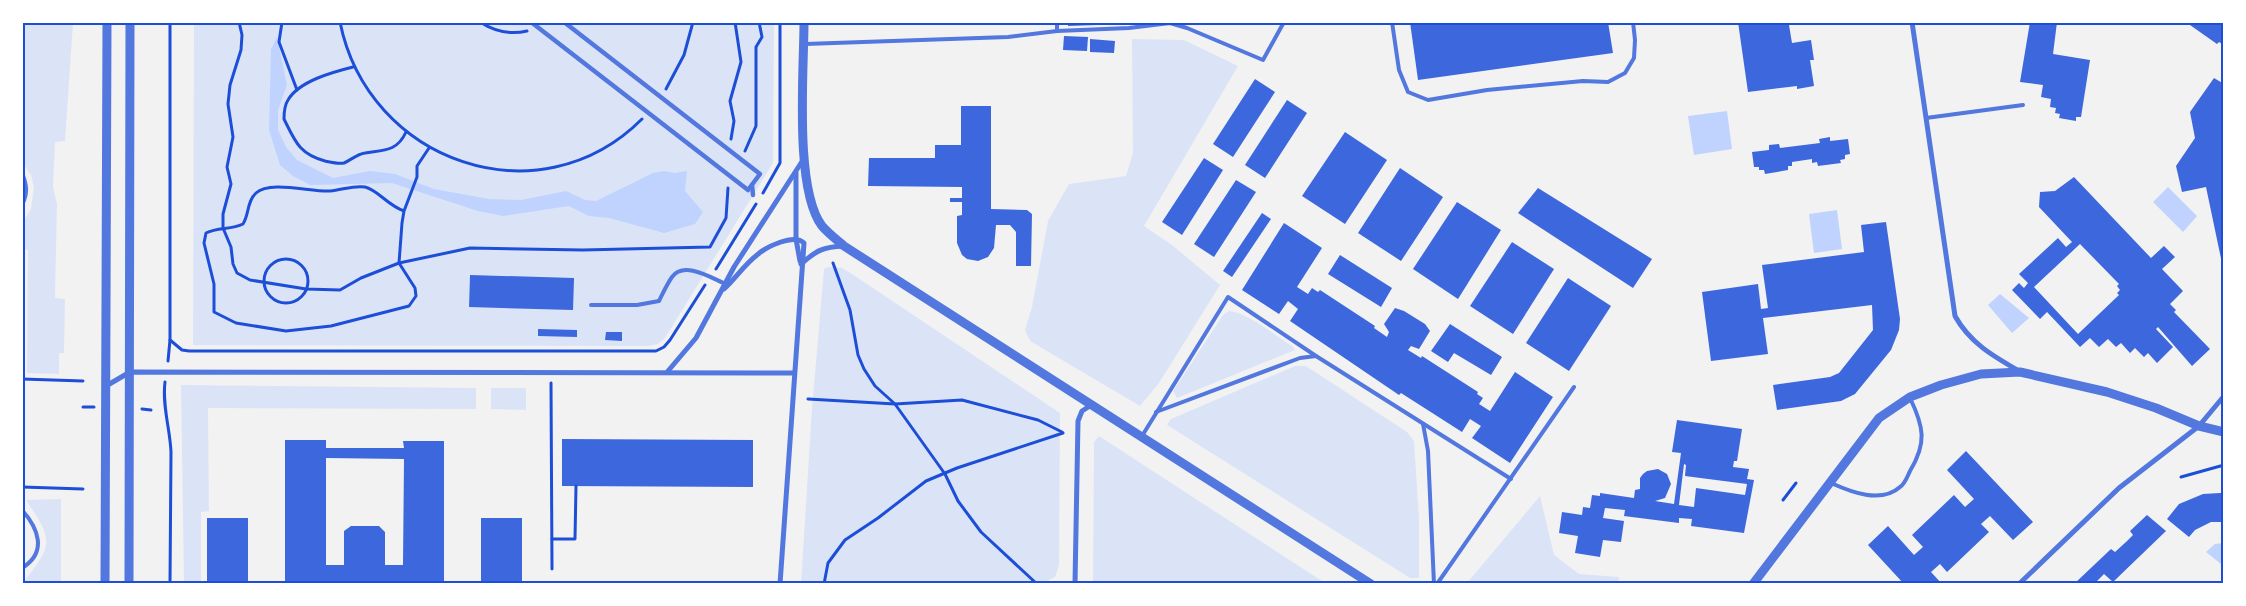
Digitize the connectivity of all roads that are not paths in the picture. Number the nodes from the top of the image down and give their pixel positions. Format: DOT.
graph roads {
  1 [pos="107,22"];
  2 [pos="130,22"];
  3 [pos="531,22"];
  4 [pos="564,22"];
  5 [pos="804,22"];
  6 [pos="1057,22"];
  7 [pos="1284,22"];
  8 [pos="1392,22"];
  9 [pos="1633,22"];
  10 [pos="1912,22"];
  11 [pos="1057,31"];
  12 [pos="804,44"];
  13 [pos="2023,105"];
  14 [pos="1926,118"];
  15 [pos="804,160"];
  16 [pos="796,172"];
  17 [pos="22,174"];
  18 [pos="752,185"];
  19 [pos="753,195"];
  20 [pos="22,204"];
  21 [pos="796,239"];
  22 [pos="844,246"];
  23 [pos="801,265"];
  24 [pos="725,287"];
  25 [pos="591,305"];
  26 [pos="1316,356"];
  27 [pos="668,371"];
  28 [pos="130,372"];
  29 [pos="2020,372"];
  30 [pos="794,373"];
  31 [pos="105,386"];
  32 [pos="1574,387"];
  33 [pos="2224,396"];
  34 [pos="1910,397"];
  35 [pos="1093,404"];
  36 [pos="1156,412"];
  37 [pos="1423,424"];
  38 [pos="2199,426"];
  39 [pos="2224,432"];
  40 [pos="1142,436"];
  41 [pos="1511,479"];
  42 [pos="1828,482"];
  43 [pos="22,510"];
  44 [pos="22,568"];
  45 [pos="105,584"];
  46 [pos="129,584"];
  47 [pos="780,584"];
  48 [pos="1074,584"];
  49 [pos="1370,584"];
  50 [pos="1436,584"];
  51 [pos="1753,584"];
  52 [pos="2018,584"];
  1 -- 31 [label="street"];
  2 -- 28 [label="street"];
  3 -- 18 [label="street"];
  4 -- 18 [label="street"];
  5 -- 12 [label="street"];
  6 -- 11 [label="lane"];
  7 -- 11 [label="lane"];
  8 -- 9 [label="lane"];
  10 -- 14 [label="street"];
  11 -- 12 [label="lane"];
  12 -- 15 [label="street"];
  13 -- 14 [label="lane"];
  14 -- 29 [label="street"];
  15 -- 16 [label="street"];
  15 -- 22 [label="street"];
  16 -- 21 [label="street"];
  16 -- 24 [label="street"];
  17 -- 20 [label="lane"];
  18 -- 19 [label="street"];
  21 -- 23 [label="street"];
  21 -- 24 [label="street"];
  22 -- 23 [label="street"];
  22 -- 35 [label="street"];
  23 -- 30 [label="street"];
  24 -- 25 [label="lane"];
  24 -- 27 [label="street"];
  26 -- 36 [label="lane"];
  26 -- 36 [label="lane"];
  26 -- 37 [label="lane"];
  27 -- 28 [label="street"];
  27 -- 30 [label="street"];
  28 -- 31 [label="street"];
  28 -- 46 [label="street"];
  29 -- 34 [label="street"];
  29 -- 38 [label="street"];
  30 -- 47 [label="street"];
  31 -- 45 [label="street"];
  32 -- 41 [label="lane"];
  33 -- 38 [label="street"];
  34 -- 42 [label="street"];
  34 -- 42 [label="lane"];
  35 -- 40 [label="street"];
  35 -- 48 [label="street"];
  36 -- 40 [label="lane"];
  37 -- 41 [label="lane"];
  37 -- 50 [label="lane"];
  38 -- 39 [label="street"];
  38 -- 52 [label="street"];
  40 -- 49 [label="street"];
  41 -- 50 [label="lane"];
  42 -- 51 [label="street"];
  43 -- 44 [label="lane"];
}
